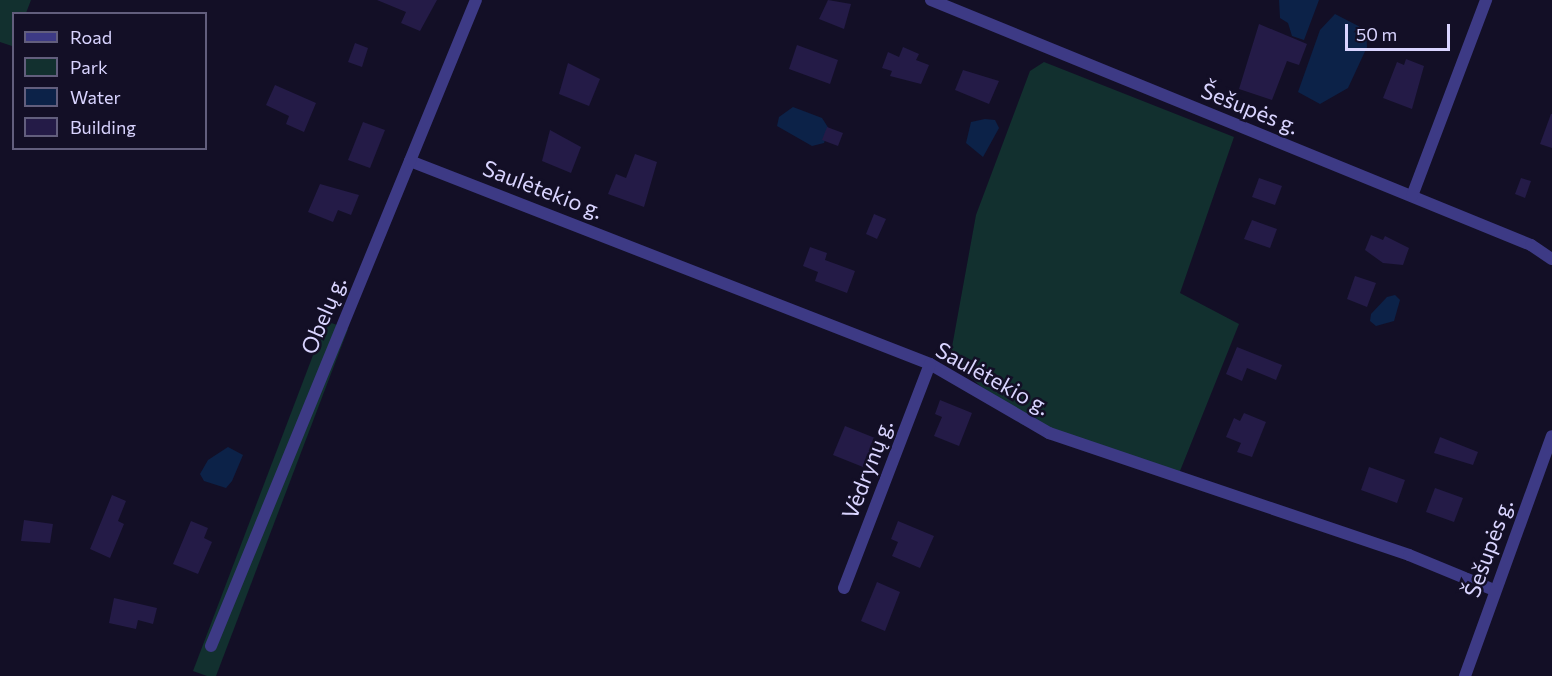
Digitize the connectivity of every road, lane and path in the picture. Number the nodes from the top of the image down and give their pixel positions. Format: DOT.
graph roads {
  1 [pos="476,0"];
  2 [pos="931,0"];
  3 [pos="1486,0"];
  4 [pos="410,160"];
  5 [pos="1412,196"];
  6 [pos="1552,259"];
  7 [pos="930,364"];
  8 [pos="1552,436"];
  9 [pos="844,588"];
  10 [pos="1494,590"];
  11 [pos="210,646"];
  12 [pos="1465,676"];
  1 -- 4 [label="street, Obelų g."];
  2 -- 5 [label="street, Šešupės g."];
  3 -- 5 [label="street"];
  4 -- 7 [label="street, Saulėtekio g."];
  4 -- 11 [label="street, Obelų g."];
  5 -- 6 [label="street, Šešupės g."];
  7 -- 9 [label="street, Vėdrynų g."];
  7 -- 10 [label="street, Saulėtekio g."];
  8 -- 10 [label="street, Šešupės g."];
  10 -- 12 [label="street, Šešupės g."];
}
